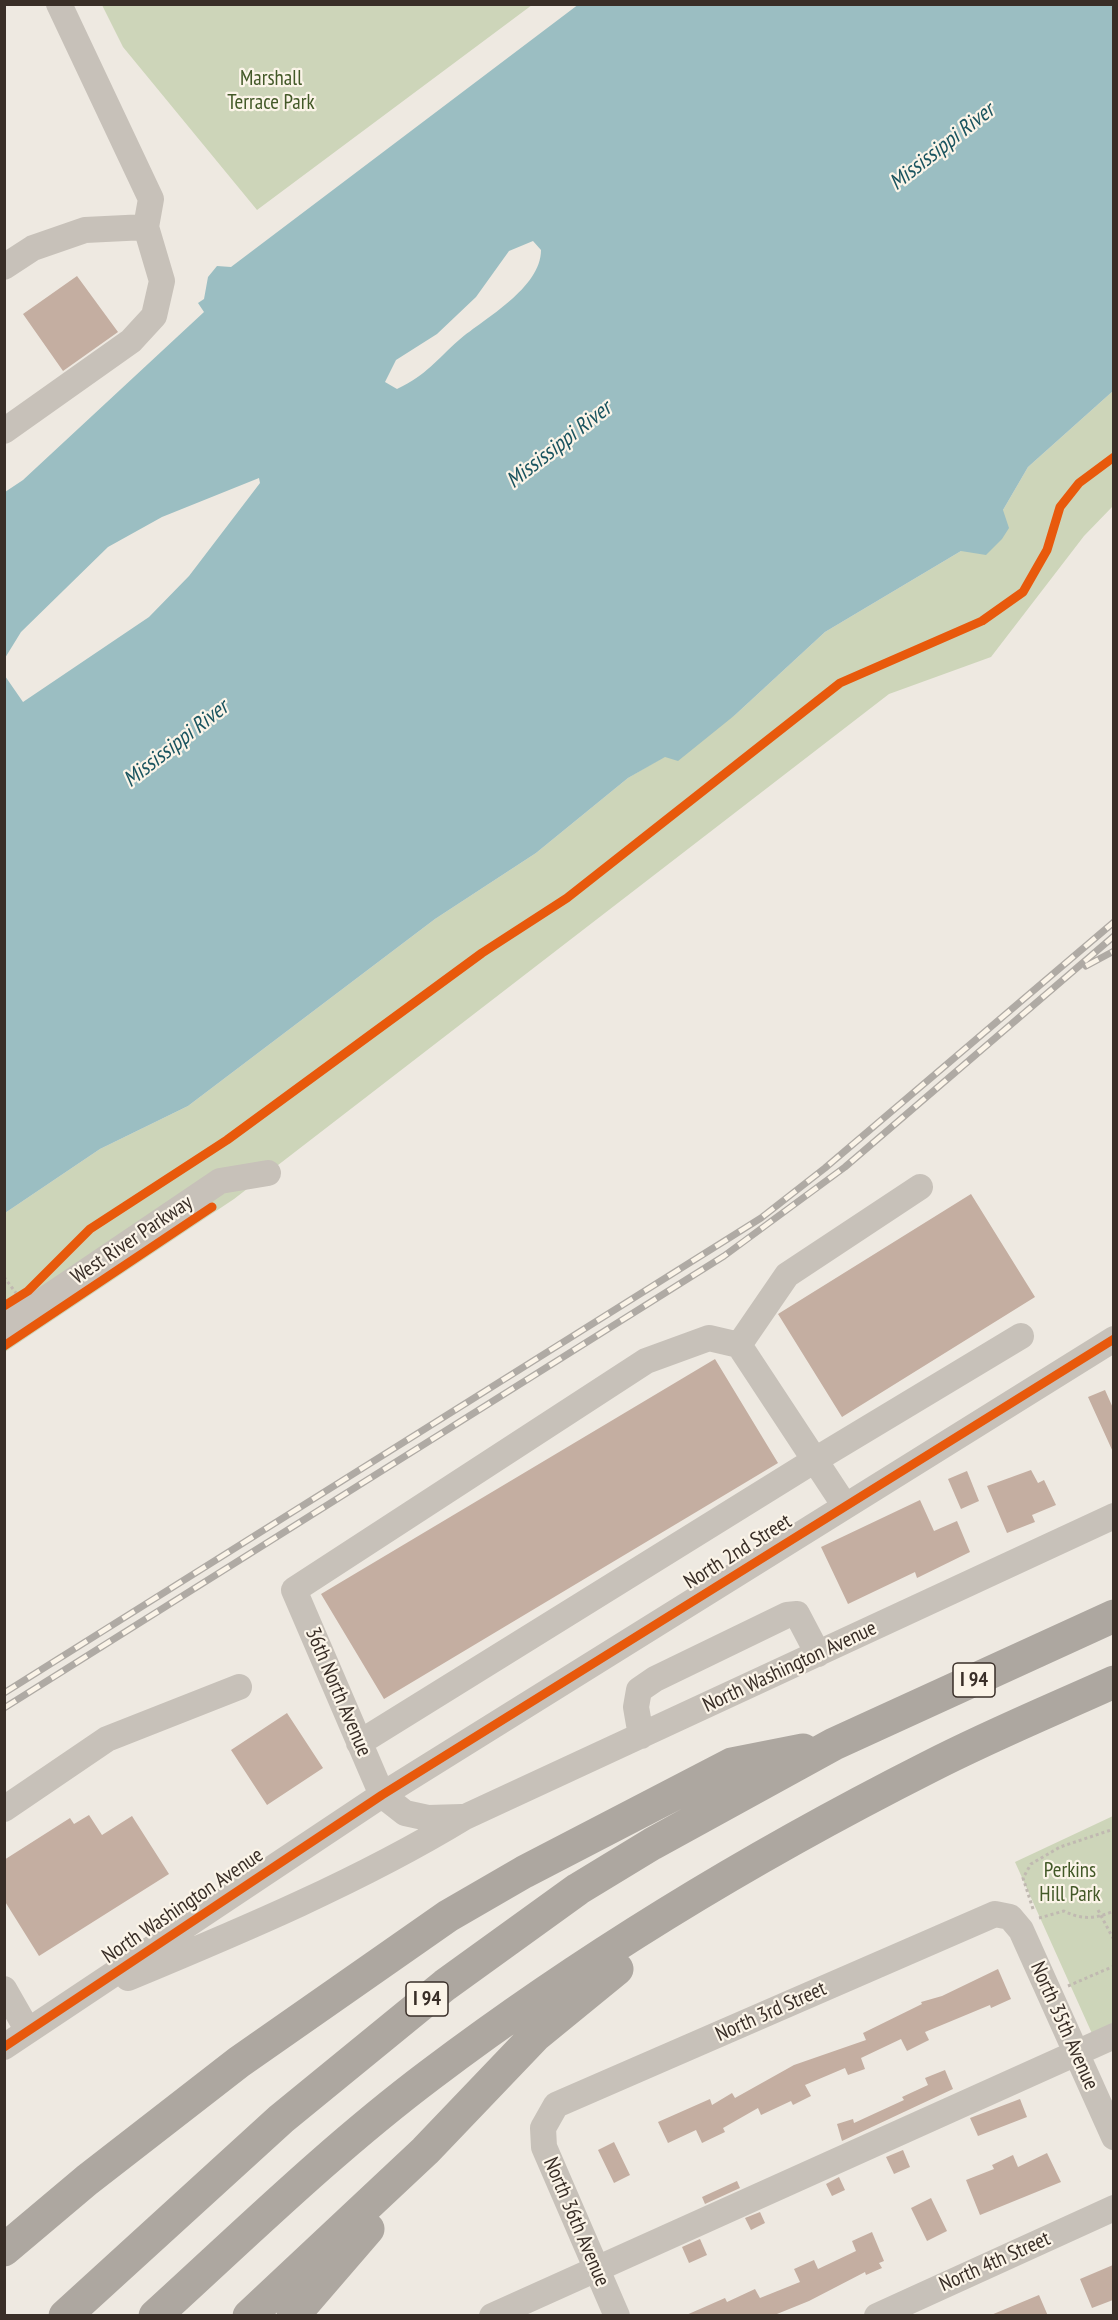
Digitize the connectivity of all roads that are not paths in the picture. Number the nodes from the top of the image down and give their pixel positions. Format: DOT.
graph roads {
  1 [pos="58,4"];
  2 [pos="146,227"];
  3 [pos="4,267"];
  4 [pos="4,431"];
  5 [pos="268,1173"];
  6 [pos="920,1187"];
  7 [pos="4,1327"];
  8 [pos="1021,1336"];
  9 [pos="1113,1339"];
  10 [pos="739,1345"];
  11 [pos="815,1460"];
  12 [pos="845,1506"];
  13 [pos="1113,1516"];
  14 [pos="1113,1616"];
  15 [pos="818,1654"];
  16 [pos="1113,1682"];
  17 [pos="239,1687"];
  18 [pos="641,1736"];
  19 [pos="359,1743"];
  20 [pos="834,1744"];
  21 [pos="931,1766"];
  22 [pos="382,1795"];
  23 [pos="4,1809"];
  24 [pos="465,1817"];
  25 [pos="1010,1917"];
  26 [pos="4,1989"];
  27 [pos="74,2001"];
  28 [pos="27,2031"];
  29 [pos="1113,2036"];
  30 [pos="4,2047"];
  31 [pos="1076,2053"];
  32 [pos="543,2127"];
  33 [pos="1113,2138"];
  34 [pos="425,2151"];
  35 [pos="1113,2208"];
  36 [pos="4,2250"];
  37 [pos="596,2267"];
  38 [pos="65,2316"];
  39 [pos="155,2316"];
  40 [pos="249,2316"];
  41 [pos="293,2316"];
  42 [pos="492,2316"];
  43 [pos="617,2316"];
  44 [pos="877,2316"];
  1 -- 2 [label="street"];
  2 -- 3 [label="street"];
  2 -- 4 [label="street"];
  5 -- 7 [label="street, West River Parkway"];
  6 -- 10 [label="street"];
  8 -- 11 [label="street"];
  9 -- 12 [label="street, North 2nd Street"];
  10 -- 11 [label="street"];
  10 -- 19 [label="street, 36th North Avenue"];
  11 -- 12 [label="street"];
  11 -- 19 [label="street"];
  12 -- 22 [label="street, North 2nd Street"];
  13 -- 15 [label="street, North Washington Avenue"];
  14 -- 20 [label="highway, I 94"];
  15 -- 18 [label="street, North Washington Avenue"];
  15 -- 18 [label="street"];
  16 -- 21 [label="highway"];
  17 -- 23 [label="street"];
  18 -- 24 [label="street, North Washington Avenue"];
  19 -- 22 [label="street, 36th North Avenue"];
  20 -- 36 [label="highway"];
  20 -- 38 [label="highway, I 94"];
  21 -- 34 [label="highway"];
  21 -- 39 [label="highway"];
  22 -- 24 [label="street, North Washington Avenue"];
  22 -- 27 [label="street, North Washington Avenue"];
  24 -- 27 [label="street, North Washington Avenue"];
  25 -- 31 [label="street, North 35th Avenue"];
  25 -- 32 [label="street, North 3rd Street"];
  26 -- 28 [label="street"];
  27 -- 28 [label="street, North Washington Avenue"];
  28 -- 30 [label="street, North Washington Avenue"];
  29 -- 31 [label="street"];
  31 -- 33 [label="street, North 35th Avenue"];
  31 -- 37 [label="street"];
  32 -- 37 [label="street, North 36th Avenue"];
  34 -- 40 [label="highway"];
  34 -- 41 [label="highway"];
  35 -- 44 [label="street, North 4th Street"];
  37 -- 42 [label="street"];
  37 -- 43 [label="street, North 36th Avenue"];
}
